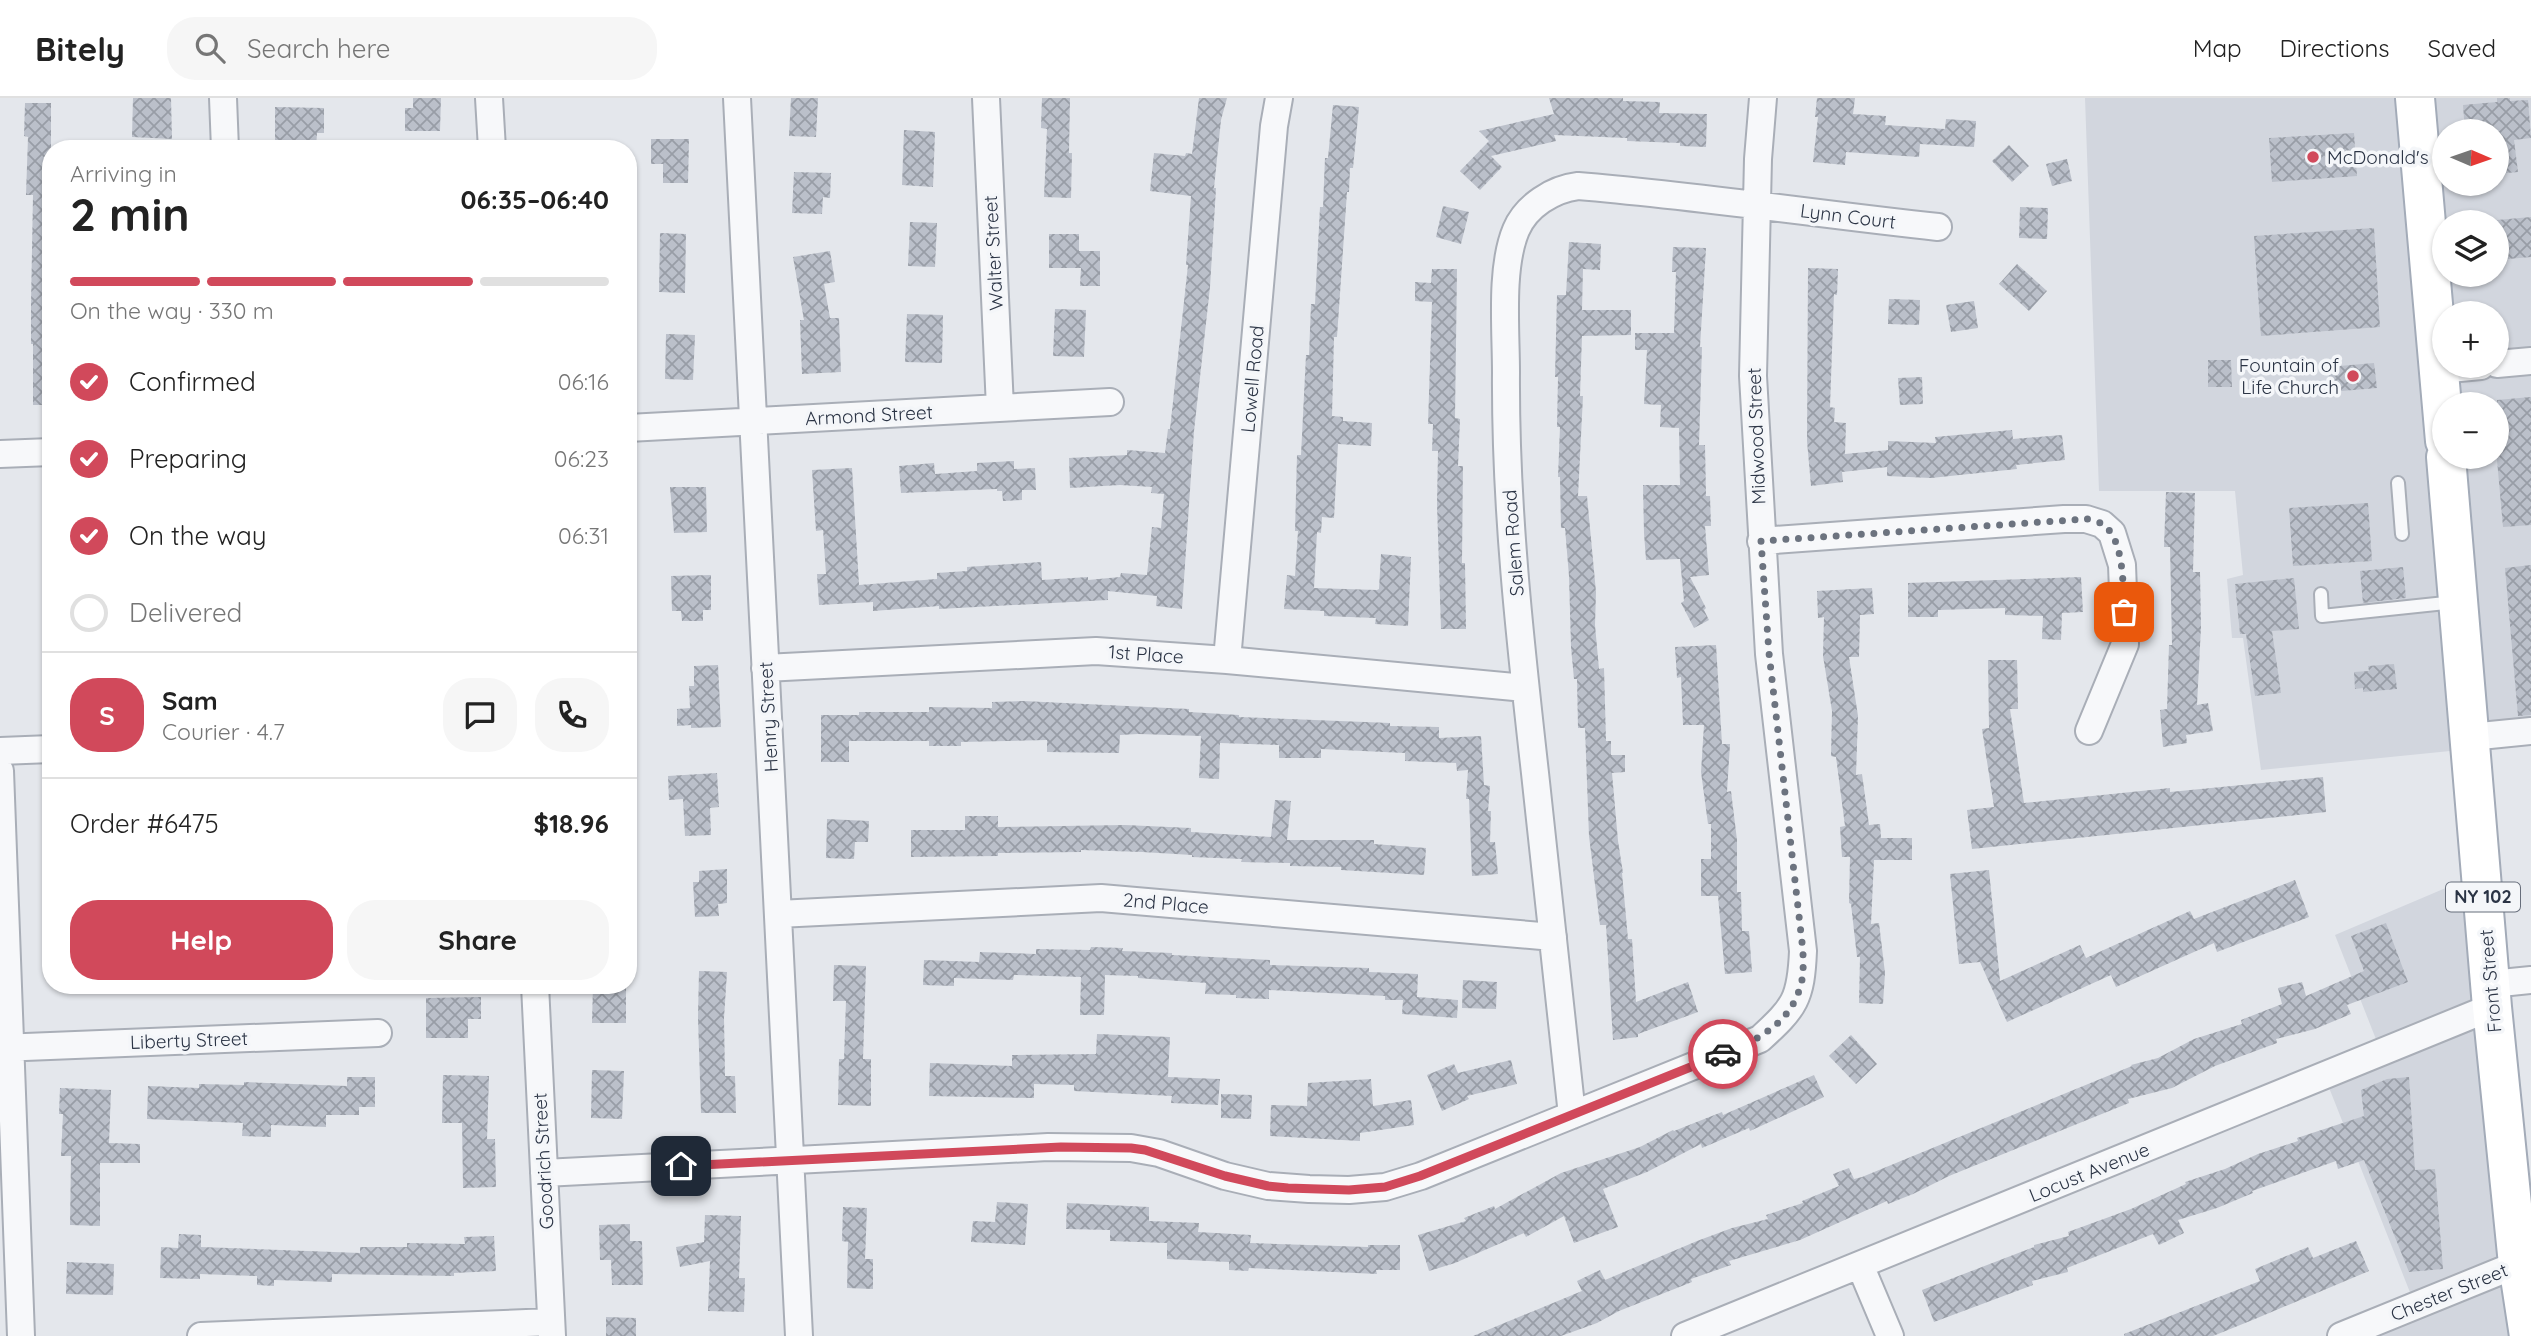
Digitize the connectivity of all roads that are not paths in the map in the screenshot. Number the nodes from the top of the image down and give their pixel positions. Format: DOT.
graph roads {
  1 [pos="223,98"];
  2 [pos="489,98"];
  3 [pos="737,98"];
  4 [pos="986,98"];
  5 [pos="1279,98"];
  6 [pos="1763,98"];
  7 [pos="2415,98"];
  8 [pos="225,140"];
  9 [pos="491,140"];
  10 [pos="1758,205"];
  11 [pos="1938,227"];
  12 [pos="2433,301"];
  13 [pos="2531,361"];
  14 [pos="2509,363"];
  15 [pos="1110,402"];
  16 [pos="1000,408"];
  17 [pos="753,421"];
  18 [pos="637,427"];
  19 [pos="42,452"];
  20 [pos="0,454"];
  21 [pos="2447,469"];
  22 [pos="2398,483"];
  23 [pos="2402,534"];
  24 [pos="1761,541"];
  25 [pos="2321,594"];
  26 [pos="2458,601"];
  27 [pos="1227,660"];
  28 [pos="765,668"];
  29 [pos="1525,688"];
  30 [pos="2089,731"];
  31 [pos="2531,731"];
  32 [pos="2470,737"];
  33 [pos="42,750"];
  34 [pos="0,751"];
  35 [pos="0,771"];
  36 [pos="778,914"];
  37 [pos="1553,937"];
  38 [pos="2531,980"];
  39 [pos="535,994"];
  40 [pos="2491,995"];
  41 [pos="378,1033"];
  42 [pos="5,1047"];
  43 [pos="1572,1115"];
  44 [pos="790,1161"];
  45 [pos="544,1173"];
  46 [pos="2518,1264"];
  47 [pos="1860,1265"];
  48 [pos="2528,1322"];
  49 [pos="552,1329"];
  50 [pos="21,1336"];
  51 [pos="201,1336"];
  52 [pos="799,1336"];
  53 [pos="1685,1336"];
  54 [pos="1889,1336"];
  55 [pos="2341,1336"];
  1 -- 8 [label="street"];
  2 -- 9 [label="street"];
  3 -- 17 [label="street, Henry Street"];
  4 -- 16 [label="street, Walter Street"];
  5 -- 27 [label="street, Lowell Road"];
  6 -- 10 [label="street, Midwood Street"];
  7 -- 12 [label="main road"];
  10 -- 11 [label="street, Lynn Court"];
  10 -- 24 [label="street, Midwood Street"];
  10 -- 29 [label="street, Salem Road"];
  13 -- 14 [label="street"];
  15 -- 16 [label="street, Armond Street"];
  16 -- 17 [label="street, Armond Street"];
  17 -- 18 [label="street, Armond Street"];
  17 -- 28 [label="street, Henry Street"];
  19 -- 20 [label="street"];
  21 -- 26 [label="main road, Front Street / NY 102"];
  22 -- 23 [label="lane"];
  24 -- 30 [label="street"];
  24 -- 43 [label="street, Midwood Street"];
  25 -- 26 [label="lane"];
  26 -- 32 [label="main road, Front Street / NY 102"];
  27 -- 28 [label="street, 1st Place"];
  27 -- 29 [label="street, 1st Place"];
  28 -- 36 [label="street, Henry Street"];
  29 -- 37 [label="street, Salem Road"];
  31 -- 32 [label="street"];
  32 -- 40 [label="main road, Front Street / NY 102"];
  33 -- 34 [label="street"];
  35 -- 42 [label="street"];
  36 -- 37 [label="street, 2nd Place"];
  36 -- 44 [label="street, Henry Street"];
  37 -- 43 [label="street, Salem Road"];
  38 -- 40 [label="street, Locust Avenue"];
  39 -- 45 [label="street, Goodrich Street"];
  40 -- 46 [label="main road, Front Street / NY 102"];
  40 -- 47 [label="street, Locust Avenue"];
  41 -- 42 [label="street, Liberty Street"];
  42 -- 50 [label="street"];
  43 -- 44 [label="street"];
  44 -- 45 [label="street"];
  44 -- 52 [label="street, Henry Street"];
  45 -- 49 [label="street, Goodrich Street"];
  46 -- 48 [label="main road, Front Street / NY 102"];
  46 -- 55 [label="street, Chester Street"];
  47 -- 53 [label="street, Locust Avenue"];
  47 -- 54 [label="street"];
  49 -- 51 [label="street"];
}
